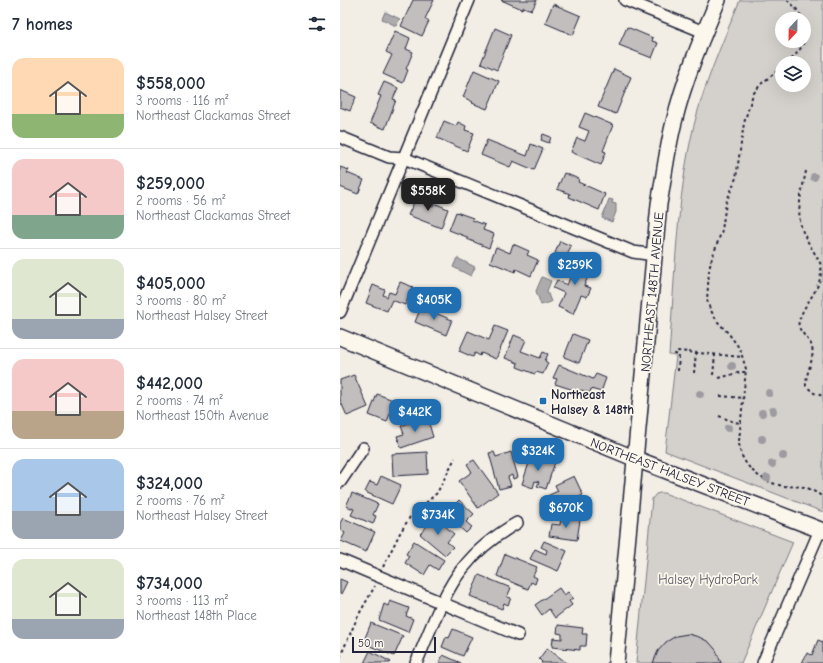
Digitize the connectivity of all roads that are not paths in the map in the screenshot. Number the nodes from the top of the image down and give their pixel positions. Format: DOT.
graph roads {
  1 [pos="469,0"];
  2 [pos="625,0"];
  3 [pos="718,0"];
  4 [pos="704,32"];
  5 [pos="340,137"];
  6 [pos="404,158"];
  7 [pos="655,255"];
  8 [pos="340,312"];
  9 [pos="340,337"];
  10 [pos="363,448"];
  11 [pos="636,459"];
  12 [pos="340,482"];
  13 [pos="517,523"];
  14 [pos="821,530"];
  15 [pos="340,560"];
  16 [pos="443,603"];
  17 [pos="518,635"];
  18 [pos="416,663"];
  19 [pos="616,663"];
  20 [pos="763,663"];
  1 -- 6 [label="street"];
  2 -- 4 [label="street"];
  3 -- 4 [label="main road, NORTHEAST 148TH AVENUE"];
  4 -- 7 [label="main road, NORTHEAST 148TH AVENUE"];
  5 -- 6 [label="street"];
  6 -- 7 [label="street"];
  6 -- 8 [label="street"];
  7 -- 11 [label="main road, NORTHEAST 148TH AVENUE"];
  9 -- 11 [label="main road, NORTHEAST HALSEY STREET"];
  10 -- 12 [label="street"];
  11 -- 14 [label="main road, NORTHEAST HALSEY STREET"];
  11 -- 19 [label="main road, NORTHEAST 148TH AVENUE"];
  13 -- 16 [label="street"];
  14 -- 20 [label="street"];
  15 -- 16 [label="street"];
  16 -- 17 [label="street"];
  16 -- 18 [label="street"];
}
